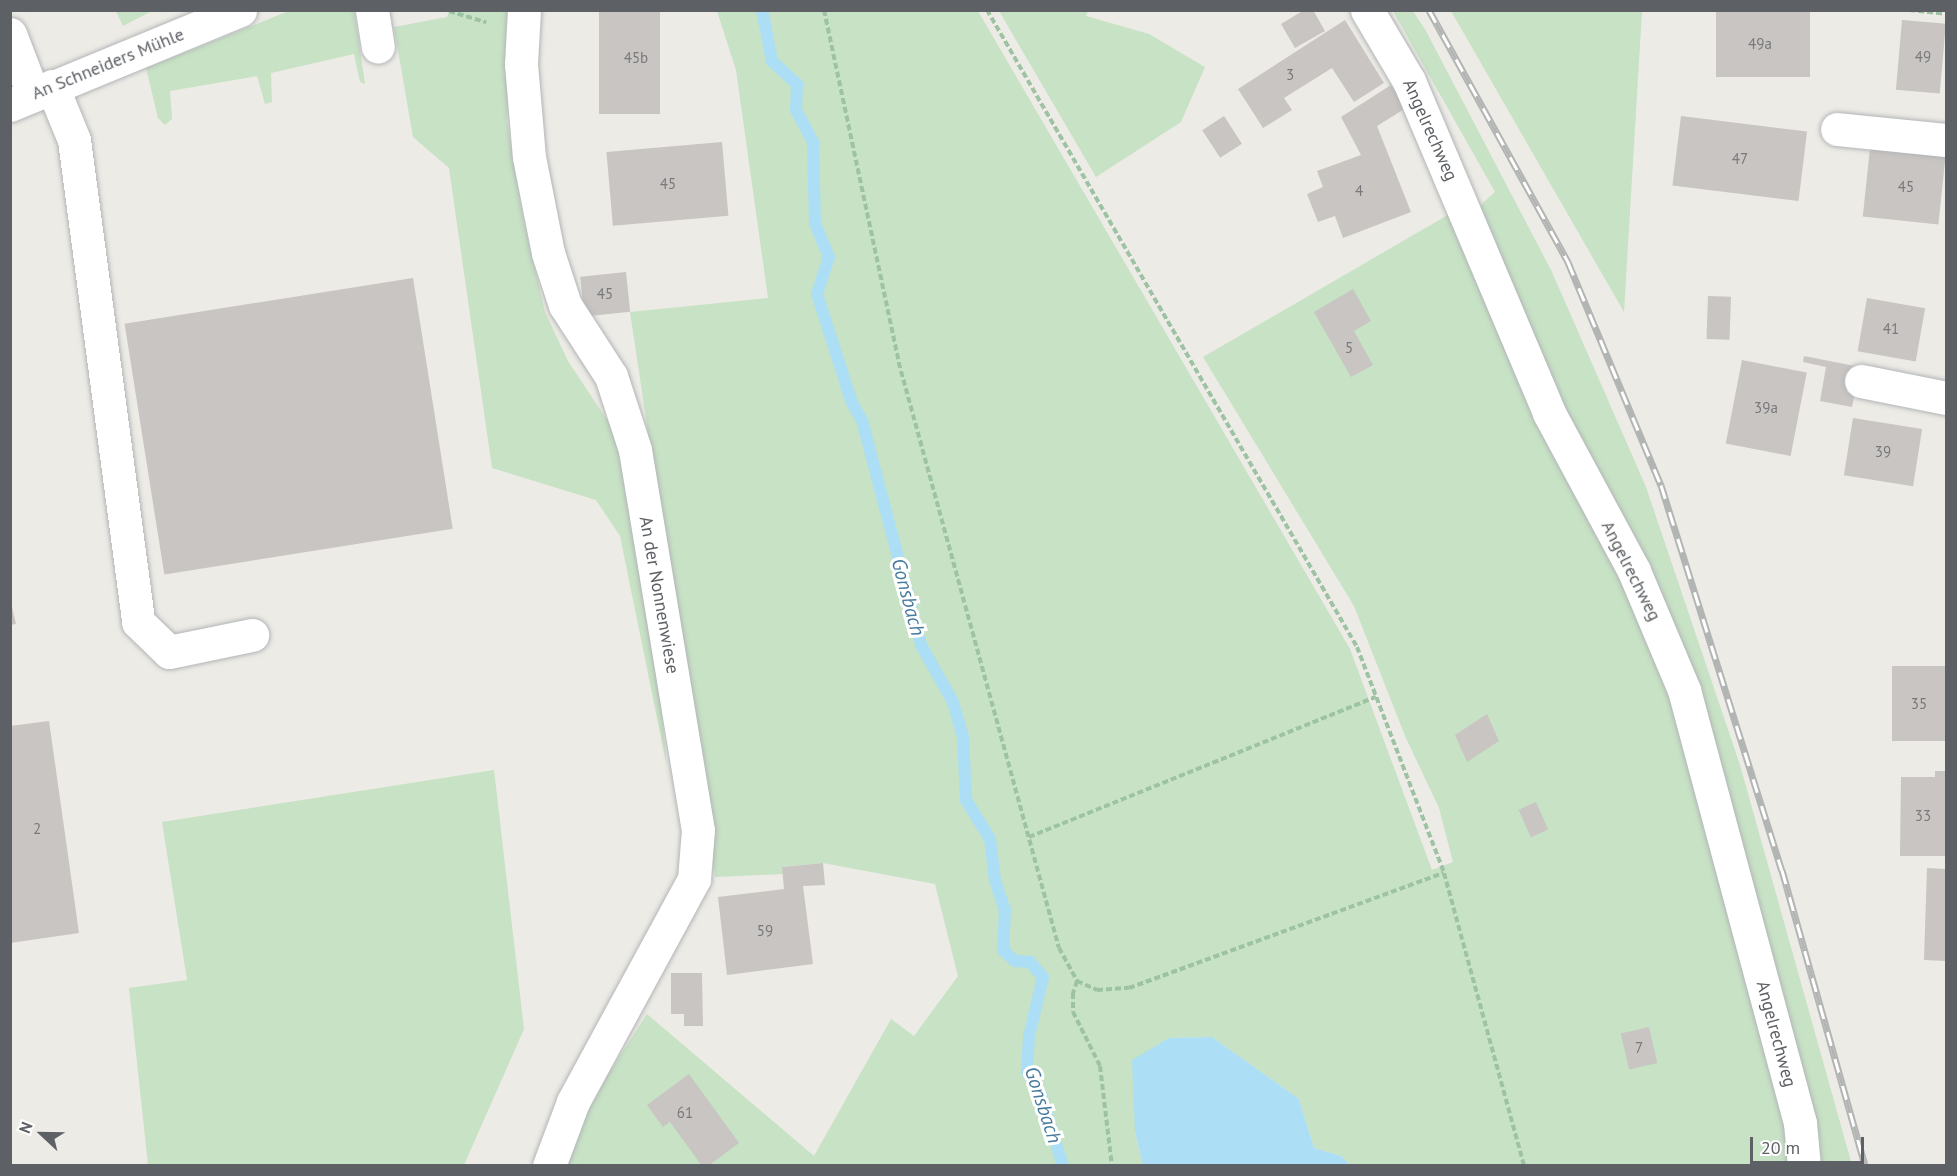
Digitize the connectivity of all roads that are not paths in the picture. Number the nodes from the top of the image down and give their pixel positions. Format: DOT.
graph roads {
  1 [pos="240,10"];
  2 [pos="372,10"];
  3 [pos="524,10"];
  4 [pos="1367,10"];
  5 [pos="10,34"];
  6 [pos="378,46"];
  7 [pos="32,95"];
  8 [pos="1838,129"];
  9 [pos="1947,140"];
  10 [pos="1862,381"];
  11 [pos="1947,398"];
  12 [pos="252,635"];
  13 [pos="549,1166"];
  14 [pos="1804,1166"];
  1 -- 7 [label="street, An Schneiders Mühle"];
  2 -- 6 [label="street"];
  3 -- 13 [label="street, An der Nonnenwiese"];
  4 -- 14 [label="street, Angelrechweg"];
  5 -- 7 [label="street"];
  7 -- 12 [label="street"];
  8 -- 9 [label="street"];
  10 -- 11 [label="street"];
}
